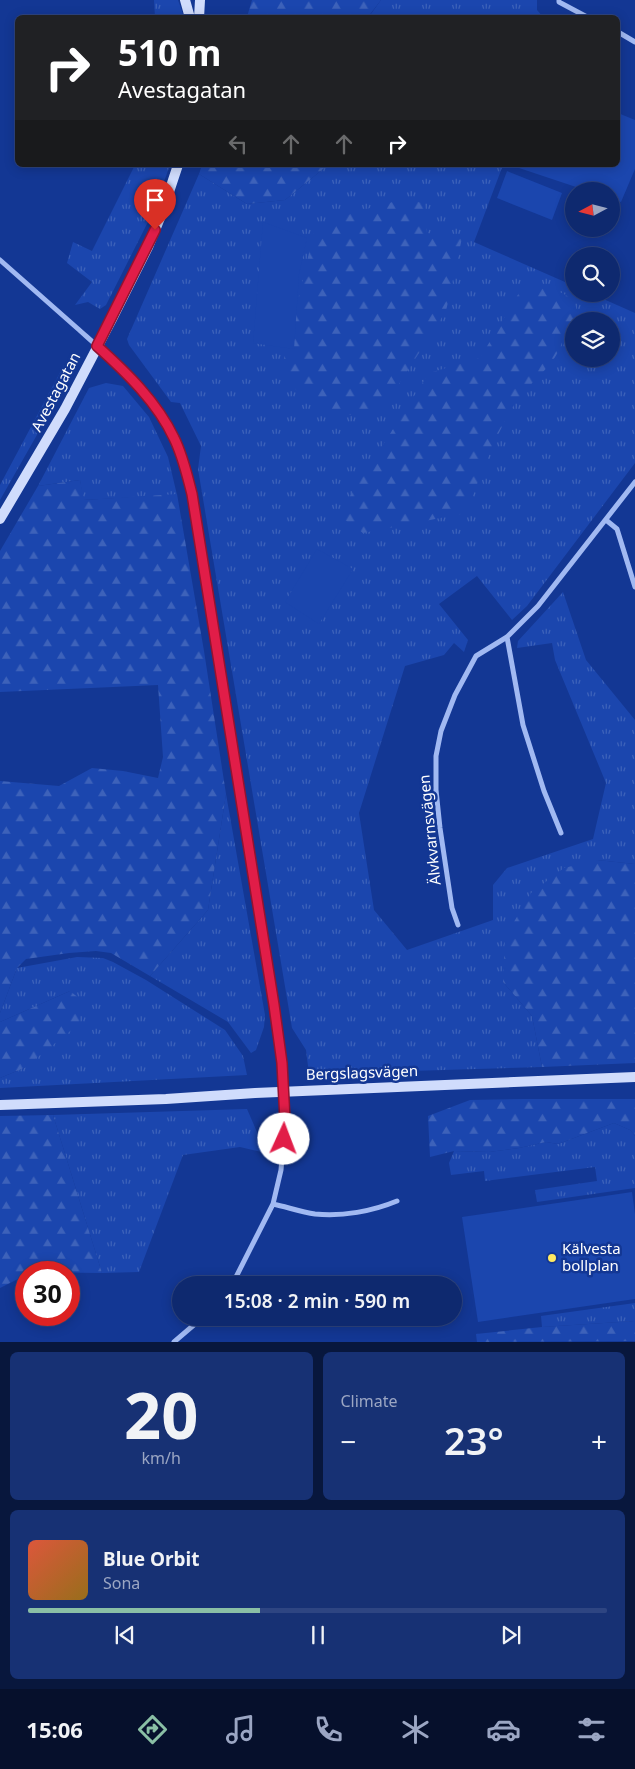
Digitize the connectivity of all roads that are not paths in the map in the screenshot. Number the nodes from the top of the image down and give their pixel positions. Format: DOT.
graph roads {
  1 [pos="185,0"];
  2 [pos="200,0"];
  3 [pos="559,1"];
  4 [pos="189,15"];
  5 [pos="199,15"];
  6 [pos="584,15"];
  7 [pos="620,33"];
  8 [pos="635,42"];
  9 [pos="177,167"];
  10 [pos="0,260"];
  11 [pos="97,346"];
  12 [pos="635,482"];
  13 [pos="0,519"];
  14 [pos="606,520"];
  15 [pos="635,588"];
  16 [pos="507,637"];
  17 [pos="561,833"];
  18 [pos="458,925"];
  19 [pos="635,1077"];
  20 [pos="283,1092"];
  21 [pos="0,1105"];
  22 [pos="397,1201"];
  23 [pos="273,1204"];
  24 [pos="237,1276"];
  25 [pos="193,1326"];
  26 [pos="174,1342"];
  1 -- 4 [label="main road"];
  2 -- 5 [label="main road"];
  3 -- 6 [label="street"];
  7 -- 8 [label="street"];
  9 -- 11 [label="main road, Avestagatan"];
  10 -- 11 [label="street"];
  11 -- 13 [label="main road, Avestagatan"];
  11 -- 20 [label="street"];
  12 -- 14 [label="street, Älvkvarnsvägen"];
  14 -- 15 [label="street"];
  14 -- 16 [label="street, Älvkvarnsvägen"];
  16 -- 17 [label="street"];
  16 -- 18 [label="street, Älvkvarnsvägen"];
  19 -- 20 [label="main road, Bergslagsvägen"];
  20 -- 21 [label="main road, Bergslagsvägen"];
  20 -- 23 [label="street"];
  22 -- 23 [label="street"];
  23 -- 24 [label="street"];
  25 -- 26 [label="street"];
}
